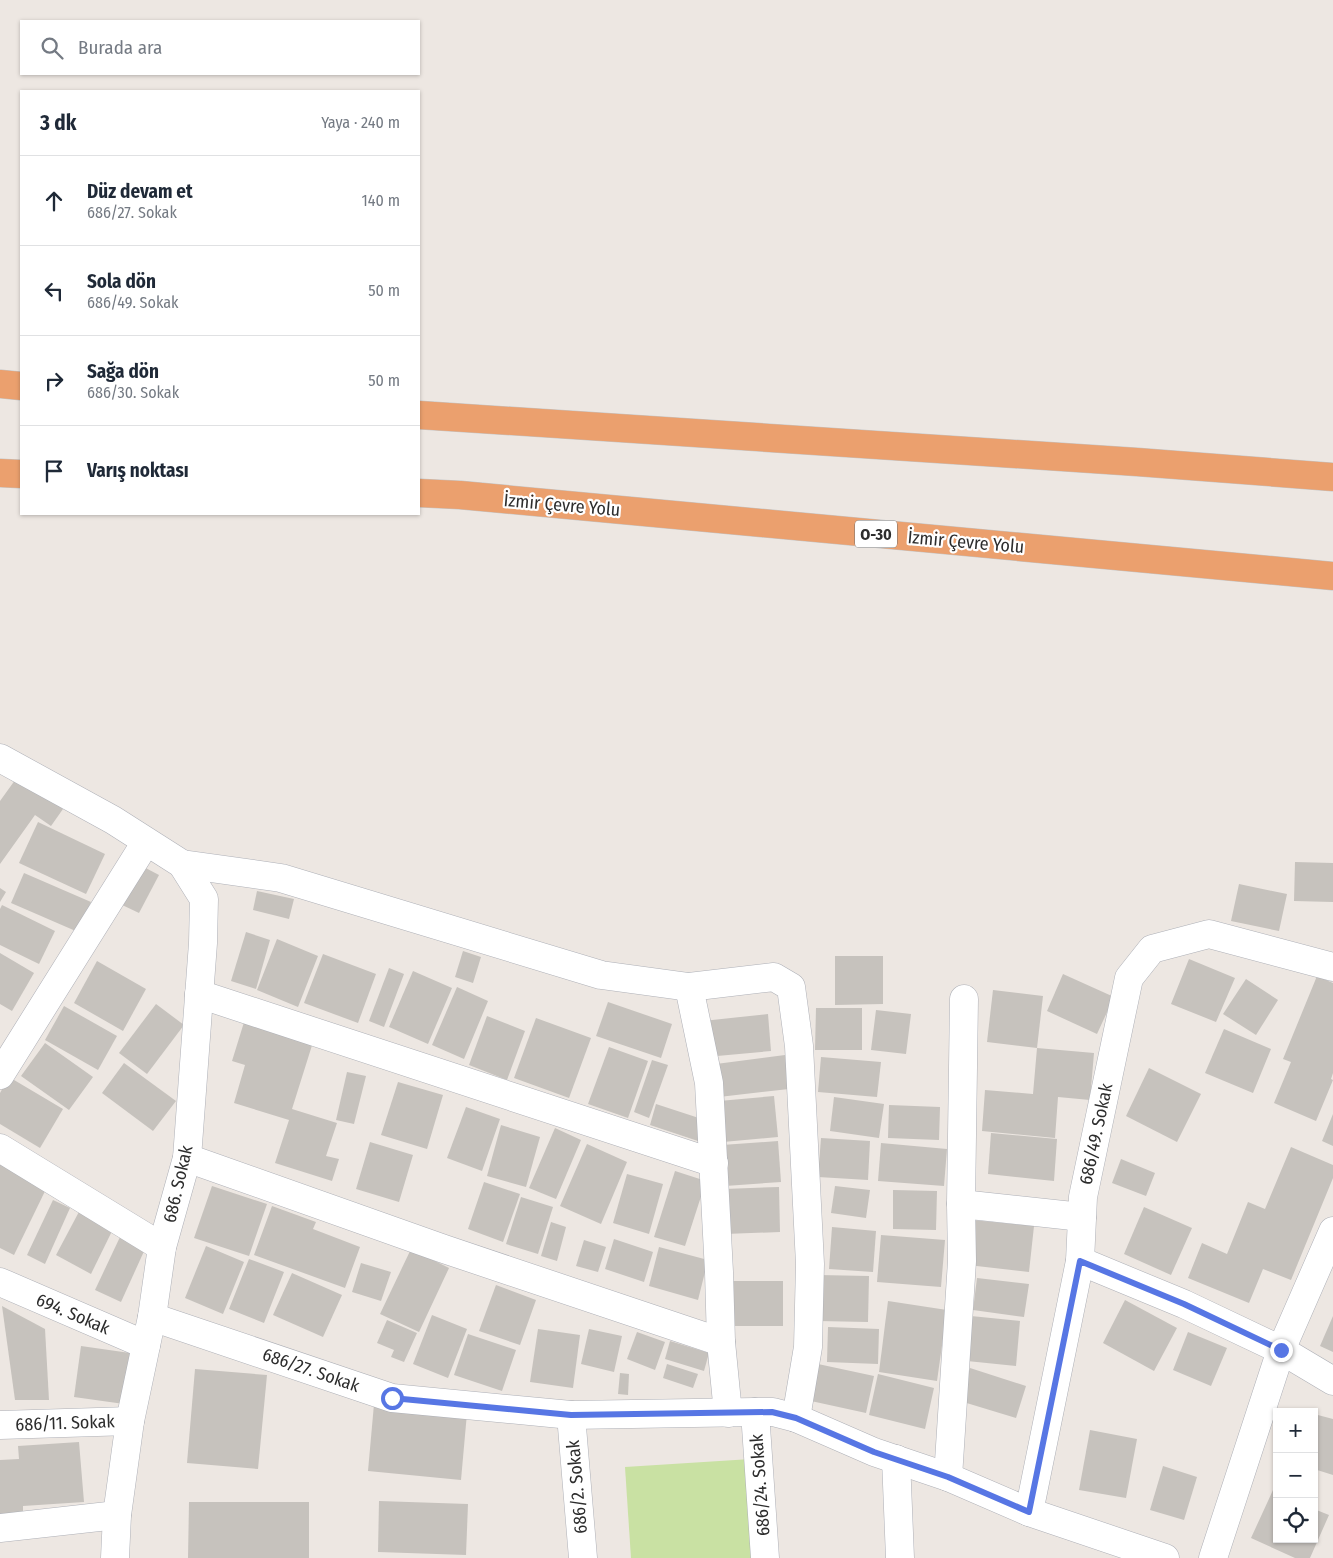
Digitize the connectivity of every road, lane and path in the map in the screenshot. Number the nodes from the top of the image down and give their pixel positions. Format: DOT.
graph roads {
  1 [pos="0,384"];
  2 [pos="20,386"];
  3 [pos="420,415"];
  4 [pos="0,473"];
  5 [pos="20,474"];
  6 [pos="1333,477"];
  7 [pos="420,493"];
  8 [pos="1333,576"];
  9 [pos="2,763"];
  10 [pos="146,842"];
  11 [pos="182,864"];
  12 [pos="1333,967"];
  13 [pos="689,987"];
  14 [pos="199,994"];
  15 [pos="964,999"];
  16 [pos="0,1074"];
  17 [pos="0,1148"];
  18 [pos="187,1158"];
  19 [pos="714,1163"];
  20 [pos="961,1204"];
  21 [pos="1082,1216"];
  22 [pos="1333,1231"];
  23 [pos="162,1247"];
  24 [pos="1080,1261"];
  25 [pos="0,1282"];
  26 [pos="152,1317"];
  27 [pos="721,1342"];
  28 [pos="146,1345"];
  29 [pos="1281,1350"];
  30 [pos="1333,1381"];
  31 [pos="742,1412"];
  32 [pos="571,1415"];
  33 [pos="796,1418"];
  34 [pos="130,1421"];
  35 [pos="0,1425"];
  36 [pos="896,1460"];
  37 [pos="948,1477"];
  38 [pos="1029,1512"];
  39 [pos="117,1515"];
  40 [pos="0,1528"];
  41 [pos="115,1558"];
  42 [pos="583,1558"];
  43 [pos="765,1558"];
  44 [pos="900,1558"];
  45 [pos="1166,1558"];
  46 [pos="1213,1558"];
  1 -- 2 [label="highway"];
  3 -- 6 [label="highway"];
  4 -- 5 [label="highway"];
  7 -- 8 [label="highway, İzmir Çevre Yolu / O-30"];
  9 -- 10 [label="street, 686. Sokak"];
  10 -- 11 [label="street, 686. Sokak"];
  10 -- 16 [label="street"];
  11 -- 13 [label="street"];
  11 -- 14 [label="street, 686. Sokak"];
  12 -- 21 [label="street, 686/49. Sokak"];
  13 -- 19 [label="street, 686/24. Sokak"];
  13 -- 33 [label="street"];
  14 -- 18 [label="street, 686. Sokak"];
  14 -- 19 [label="street"];
  15 -- 20 [label="street"];
  17 -- 23 [label="street"];
  18 -- 23 [label="street, 686. Sokak"];
  18 -- 27 [label="street"];
  19 -- 27 [label="street, 686/24. Sokak"];
  20 -- 21 [label="street"];
  20 -- 37 [label="street"];
  21 -- 24 [label="street, 686/49. Sokak"];
  22 -- 29 [label="street"];
  23 -- 26 [label="street, 686. Sokak"];
  24 -- 29 [label="street"];
  24 -- 38 [label="street, 686/49. Sokak"];
  25 -- 28 [label="street, 694. Sokak"];
  26 -- 28 [label="street, 686. Sokak"];
  26 -- 32 [label="street, 686/27. Sokak"];
  27 -- 31 [label="street, 686/24. Sokak"];
  28 -- 34 [label="street, 686. Sokak"];
  29 -- 30 [label="street"];
  29 -- 46 [label="street"];
  31 -- 32 [label="street, 686/27. Sokak"];
  31 -- 33 [label="street, 686/27. Sokak"];
  31 -- 43 [label="street, 686/24. Sokak"];
  32 -- 42 [label="street, 686/2. Sokak"];
  33 -- 36 [label="street, 686/27. Sokak"];
  34 -- 35 [label="street, 686/11. Sokak"];
  34 -- 39 [label="street, 686. Sokak"];
  36 -- 37 [label="street, 686/27. Sokak"];
  36 -- 44 [label="street"];
  37 -- 38 [label="street, 686/27. Sokak"];
  38 -- 45 [label="street, 686/27. Sokak"];
  39 -- 40 [label="street"];
  39 -- 41 [label="street, 686. Sokak"];
}
